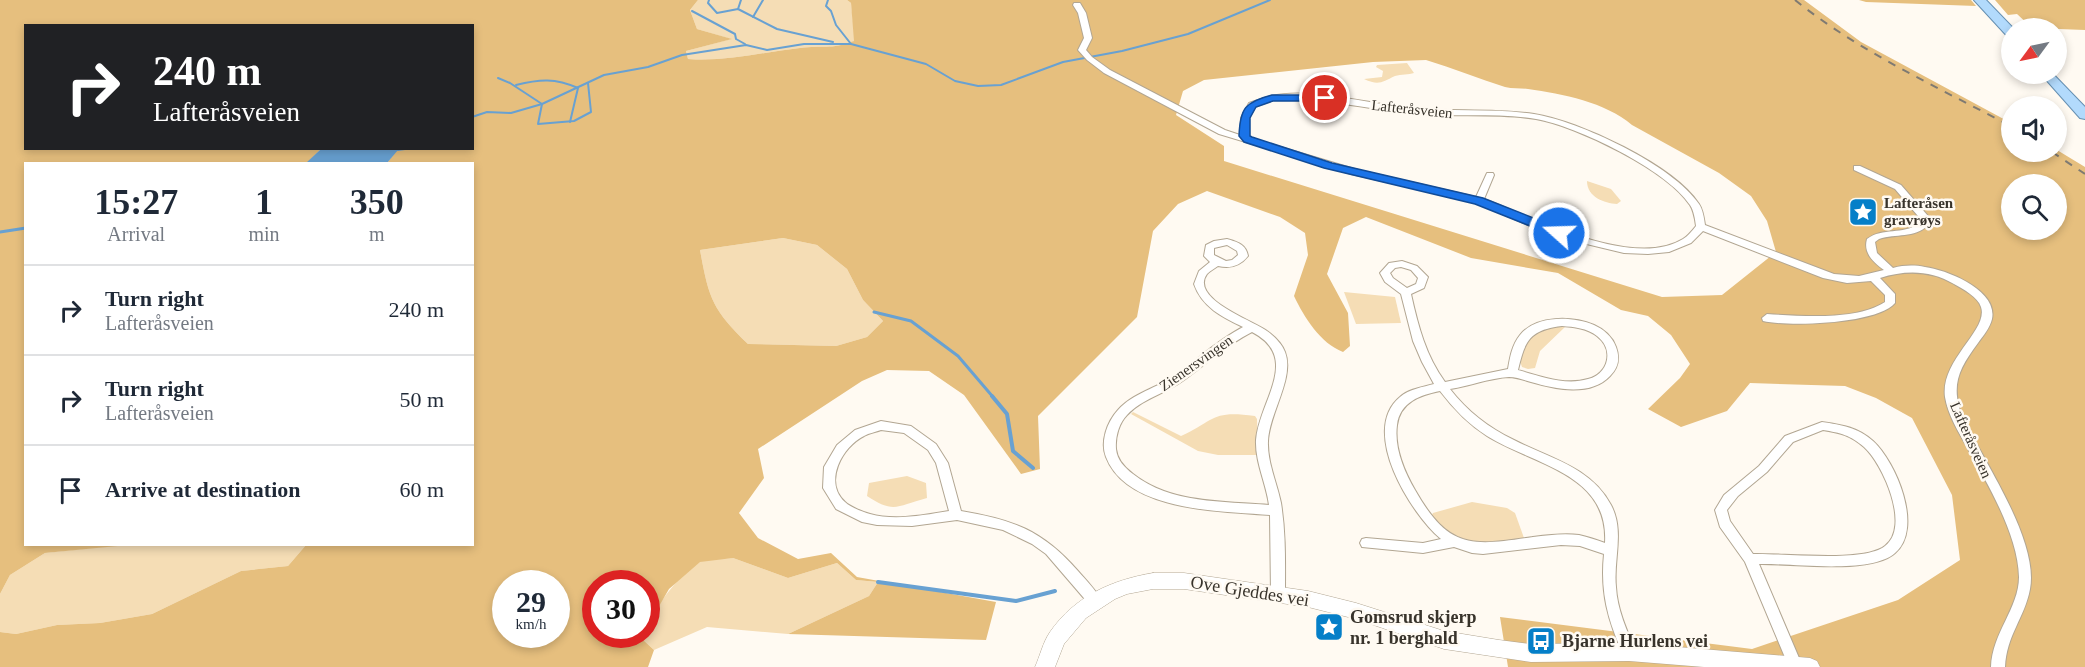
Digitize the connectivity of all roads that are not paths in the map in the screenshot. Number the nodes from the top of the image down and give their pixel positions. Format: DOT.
graph roads {
  1 [pos="1980,0"];
  2 [pos="1077,5"];
  3 [pos="2001,22"];
  4 [pos="2057,84"];
  5 [pos="2085,115"];
  6 [pos="1248,140"];
  7 [pos="1857,168"];
  8 [pos="1490,175"];
  9 [pos="1479,201"];
  10 [pos="1701,227"];
  11 [pos="1216,262"];
  12 [pos="1891,271"];
  13 [pos="1873,277"];
  14 [pos="1406,293"];
  15 [pos="1767,318"];
  16 [pos="1250,328"];
  17 [pos="1512,373"];
  18 [pos="1442,387"];
  19 [pos="1275,510"];
  20 [pos="957,515"];
  21 [pos="1455,542"];
  22 [pos="1366,543"];
  23 [pos="1611,551"];
  24 [pos="1750,559"];
  25 [pos="1278,595"];
  26 [pos="1094,600"];
  27 [pos="1629,652"];
  28 [pos="1533,660"];
  29 [pos="1802,666"];
  30 [pos="1045,667"];
  31 [pos="1998,667"];
  1 -- 3 [label="main road"];
  2 -- 6 [label="street"];
  4 -- 5 [label="main road"];
  6 -- 9 [label="street"];
  6 -- 10 [label="street, Lafteråsveien"];
  7 -- 12 [label="street"];
  8 -- 9 [label="street"];
  9 -- 10 [label="street"];
  10 -- 13 [label="street, Lafteråsveien"];
  11 -- 16 [label="street"];
  12 -- 13 [label="street, Lafteråsveien"];
  12 -- 31 [label="street, Lafteråsveien"];
  13 -- 15 [label="street"];
  14 -- 18 [label="street"];
  16 -- 19 [label="street"];
  16 -- 19 [label="street, Zienersvingen"];
  17 -- 17 [label="street"];
  17 -- 18 [label="street"];
  18 -- 21 [label="street"];
  18 -- 23 [label="street"];
  19 -- 25 [label="street"];
  20 -- 20 [label="street"];
  20 -- 26 [label="street"];
  21 -- 22 [label="street"];
  21 -- 23 [label="street"];
  23 -- 27 [label="street"];
  24 -- 24 [label="street"];
  24 -- 29 [label="street"];
  25 -- 26 [label="street, Ove Gjeddes vei"];
  25 -- 28 [label="street, Ove Gjeddes vei"];
  26 -- 30 [label="street, Ove Gjeddes vei"];
  27 -- 28 [label="street, Ove Gjeddes vei"];
  27 -- 29 [label="street, Ove Gjeddes vei"];
}
